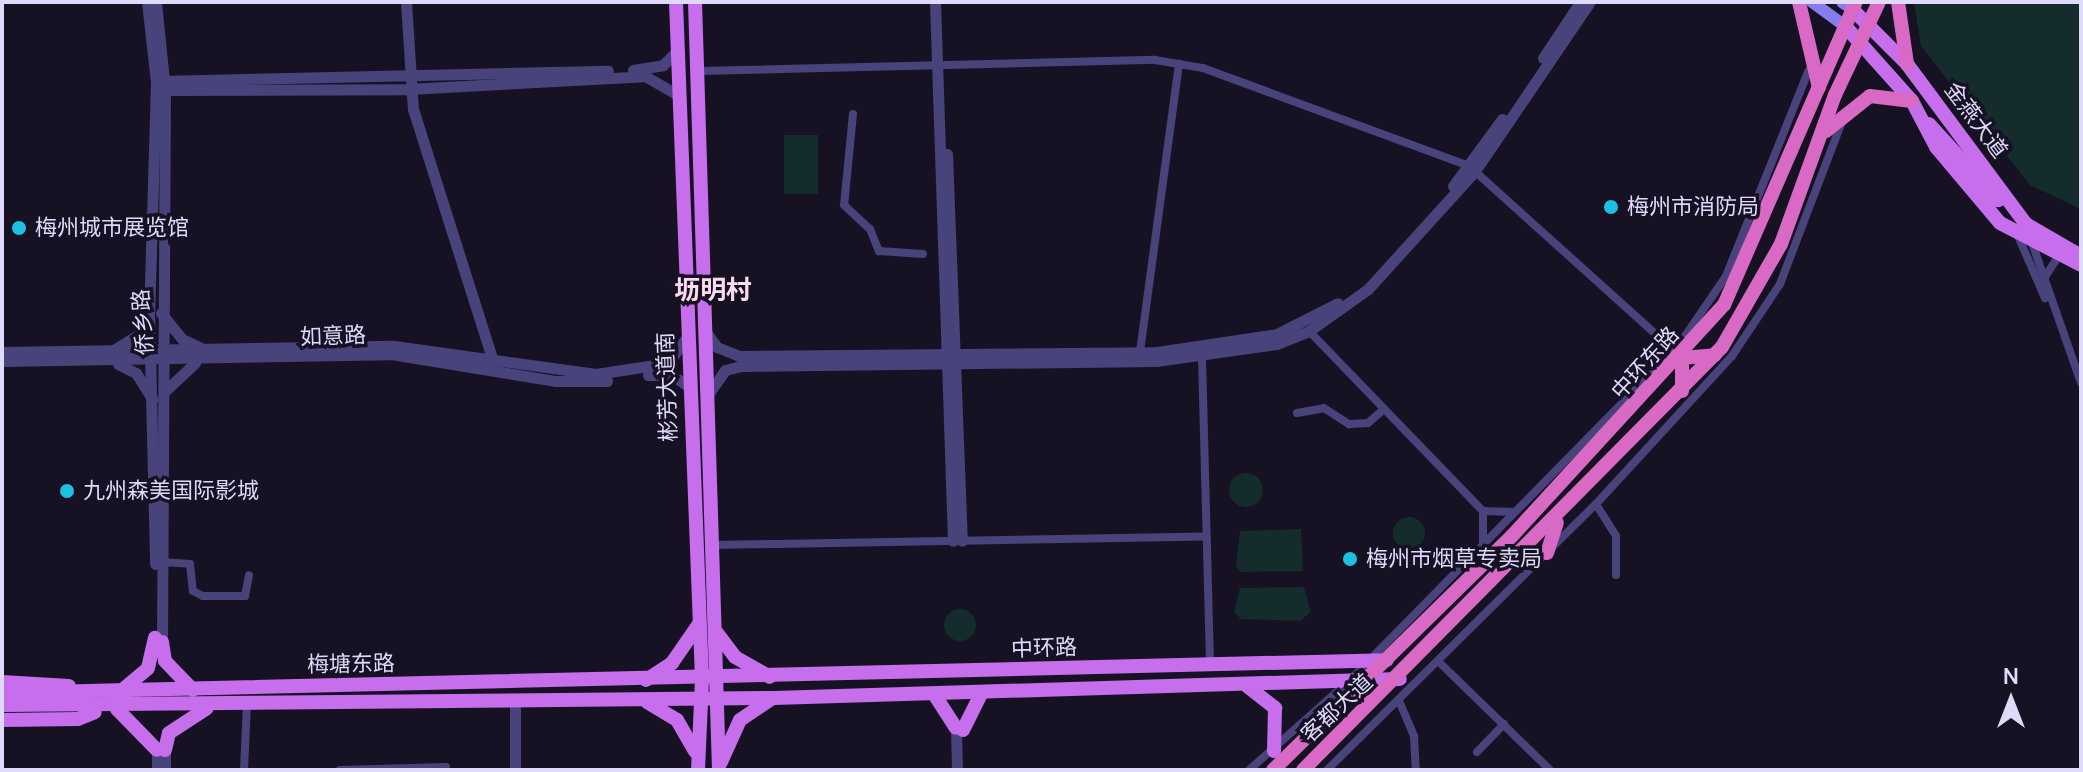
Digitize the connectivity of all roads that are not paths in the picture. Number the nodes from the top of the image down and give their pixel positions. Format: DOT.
graph roads {
  1 [pos="147,2"];
  2 [pos="156,2"];
  3 [pos="406,2"];
  4 [pos="676,2"];
  5 [pos="695,2"];
  6 [pos="935,2"];
  7 [pos="942,2"];
  8 [pos="1580,2"];
  9 [pos="1590,2"];
  10 [pos="1799,2"];
  11 [pos="1812,2"];
  12 [pos="1879,2"];
  13 [pos="1898,2"];
  14 [pos="1850,4"];
  15 [pos="1867,24"];
  16 [pos="1845,26"];
  17 [pos="1859,42"];
  18 [pos="678,50"];
  19 [pos="940,62"];
  20 [pos="1179,64"];
  21 [pos="1907,64"];
  22 [pos="1809,70"];
  23 [pos="698,71"];
  24 [pos="644,73"];
  25 [pos="408,85"];
  26 [pos="160,86"];
  27 [pos="1815,87"];
  28 [pos="1835,95"];
  29 [pos="679,96"];
  30 [pos="1912,101"];
  31 [pos="1847,109"];
  32 [pos="853,114"];
  33 [pos="1823,134"];
  34 [pos="1472,169"];
  35 [pos="2025,234"];
  36 [pos="923,254"];
  37 [pos="2081,256"];
  38 [pos="2058,257"];
  39 [pos="2081,265"];
  40 [pos="2043,280"];
  41 [pos="1757,308"];
  42 [pos="2051,309"];
  43 [pos="154,311"];
  44 [pos="1309,331"];
  45 [pos="706,332"];
  46 [pos="687,337"];
  47 [pos="2,352"];
  48 [pos="1140,352"];
  49 [pos="204,355"];
  50 [pos="1678,355"];
  51 [pos="1715,355"];
  52 [pos="112,357"];
  53 [pos="160,357"];
  54 [pos="1202,358"];
  55 [pos="951,360"];
  56 [pos="2,361"];
  57 [pos="494,365"];
  58 [pos="660,370"];
  59 [pos="2081,383"];
  60 [pos="689,387"];
  61 [pos="1682,391"];
  62 [pos="165,392"];
  63 [pos="708,397"];
  64 [pos="154,406"];
  65 [pos="1383,410"];
  66 [pos="1297,413"];
  67 [pos="1596,504"];
  68 [pos="1483,511"];
  69 [pos="1515,512"];
  70 [pos="1558,519"];
  71 [pos="1206,536"];
  72 [pos="958,541"];
  73 [pos="712,545"];
  74 [pos="1482,546"];
  75 [pos="1547,553"];
  76 [pos="163,562"];
  77 [pos="249,575"];
  78 [pos="1616,575"];
  79 [pos="1448,600"];
  80 [pos="1463,615"];
  81 [pos="699,624"];
  82 [pos="715,629"];
  83 [pos="158,639"];
  84 [pos="1370,660"];
  85 [pos="1387,660"];
  86 [pos="1333,661"];
  87 [pos="1440,663"];
  88 [pos="1210,665"];
  89 [pos="771,678"];
  90 [pos="709,679"];
  91 [pos="1400,679"];
  92 [pos="1371,680"];
  93 [pos="645,681"];
  94 [pos="2,682"];
  95 [pos="1246,685"];
  96 [pos="1353,687"];
  97 [pos="193,690"];
  98 [pos="93,691"];
  99 [pos="121,691"];
  100 [pos="982,692"];
  101 [pos="2,693"];
  102 [pos="934,694"];
  103 [pos="774,698"];
  104 [pos="515,699"];
  105 [pos="697,699"];
  106 [pos="717,699"];
  107 [pos="644,700"];
  108 [pos="1400,703"];
  109 [pos="2,705"];
  110 [pos="247,705"];
  111 [pos="211,706"];
  112 [pos="110,709"];
  113 [pos="2,720"];
  114 [pos="1504,724"];
  115 [pos="960,729"];
  116 [pos="1347,731"];
  117 [pos="161,750"];
  118 [pos="1477,752"];
  119 [pos="1280,755"];
  120 [pos="697,763"];
  121 [pos="446,767"];
  122 [pos="719,768"];
  123 [pos="157,770"];
  124 [pos="165,770"];
  125 [pos="244,770"];
  126 [pos="340,770"];
  127 [pos="515,770"];
  128 [pos="957,770"];
  129 [pos="964,770"];
  130 [pos="1249,770"];
  131 [pos="1273,770"];
  132 [pos="1297,770"];
  133 [pos="1303,770"];
  134 [pos="1327,770"];
  135 [pos="1416,770"];
  136 [pos="1550,770"];
  1 -- 26 [label="street, 侨乡路"];
  2 -- 26 [label="street, 侨乡路"];
  3 -- 25 [label="street"];
  4 -- 18 [label="main road, 彬芳大道南"];
  5 -- 23 [label="main road, 彬芳大道南"];
  6 -- 19 [label="street"];
  7 -- 19 [label="street"];
  8 -- 34 [label="street"];
  9 -- 34 [label="street"];
  10 -- 22 [label="highway"];
  11 -- 16 [label="main road, 金燕大道"];
  12 -- 15 [label="highway"];
  13 -- 21 [label="highway"];
  14 -- 15 [label="main road, 金燕大道"];
  14 -- 16 [label="highway, 中环东路"];
  15 -- 17 [label="highway, 中环东路"];
  15 -- 21 [label="main road, 金燕大道"];
  16 -- 17 [label="main road, 金燕大道"];
  16 -- 27 [label="highway, 中环东路"];
  17 -- 28 [label="highway, 中环东路"];
  17 -- 30 [label="main road, 金燕大道"];
  18 -- 24 [label="street"];
  18 -- 29 [label="main road, 彬芳大道南"];
  19 -- 20 [label="street"];
  19 -- 23 [label="street"];
  19 -- 55 [label="street"];
  20 -- 34 [label="street"];
  20 -- 48 [label="street"];
  21 -- 35 [label="main road, 金燕大道"];
  22 -- 27 [label="highway"];
  22 -- 50 [label="street"];
  23 -- 45 [label="main road, 彬芳大道南"];
  24 -- 25 [label="street"];
  24 -- 29 [label="street"];
  25 -- 26 [label="street"];
  25 -- 57 [label="street"];
  26 -- 43 [label="street, 侨乡路"];
  27 -- 28 [label="highway"];
  27 -- 50 [label="highway, 中环东路"];
  28 -- 33 [label="highway, 中环东路"];
  29 -- 46 [label="main road, 彬芳大道南"];
  30 -- 31 [label="highway"];
  30 -- 35 [label="main road, 金燕大道"];
  31 -- 33 [label="highway"];
  31 -- 41 [label="street"];
  32 -- 36 [label="street"];
  33 -- 41 [label="highway, 中环东路"];
  34 -- 44 [label="street"];
  34 -- 48 [label="street"];
  34 -- 50 [label="street"];
  35 -- 37 [label="main road, 金燕大道"];
  35 -- 38 [label="main road, 金燕大道"];
  35 -- 40 [label="street"];
  35 -- 42 [label="street"];
  38 -- 39 [label="main road, 金燕大道"];
  38 -- 40 [label="street"];
  40 -- 42 [label="street"];
  41 -- 51 [label="highway, 中环东路"];
  41 -- 67 [label="street"];
  42 -- 59 [label="street"];
  43 -- 49 [label="street"];
  43 -- 52 [label="street"];
  43 -- 53 [label="street, 侨乡路"];
  44 -- 54 [label="street"];
  44 -- 65 [label="street"];
  45 -- 55 [label="street"];
  45 -- 63 [label="main road, 彬芳大道南"];
  46 -- 58 [label="street"];
  46 -- 60 [label="main road, 彬芳大道南"];
  47 -- 52 [label="street, 如意路"];
  48 -- 55 [label="street"];
  49 -- 53 [label="street, 如意路"];
  49 -- 57 [label="street, 如意路"];
  49 -- 62 [label="street"];
  50 -- 51 [label="highway"];
  50 -- 61 [label="highway"];
  50 -- 69 [label="street"];
  50 -- 79 [label="highway, 中环东路"];
  51 -- 61 [label="highway, 中环东路"];
  52 -- 53 [label="street, 如意路"];
  52 -- 56 [label="street, 如意路"];
  52 -- 64 [label="street"];
  53 -- 62 [label="street, 侨乡路"];
  53 -- 64 [label="street, 侨乡路"];
  54 -- 55 [label="street"];
  54 -- 71 [label="street"];
  55 -- 63 [label="street"];
  55 -- 72 [label="street"];
  57 -- 58 [label="street, 如意路"];
  58 -- 60 [label="street"];
  60 -- 81 [label="main road, 彬芳大道南"];
  61 -- 70 [label="highway, 中环东路"];
  62 -- 76 [label="street, 侨乡路"];
  63 -- 73 [label="main road, 彬芳大道南"];
  64 -- 83 [label="street, 侨乡路"];
  65 -- 66 [label="street"];
  65 -- 68 [label="street"];
  67 -- 75 [label="street"];
  67 -- 78 [label="street"];
  68 -- 69 [label="street"];
  68 -- 74 [label="street"];
  69 -- 74 [label="street"];
  70 -- 75 [label="highway"];
  70 -- 80 [label="highway, 中环东路"];
  71 -- 72 [label="street"];
  71 -- 88 [label="street"];
  72 -- 73 [label="street"];
  73 -- 82 [label="main road, 彬芳大道南"];
  74 -- 84 [label="street"];
  75 -- 87 [label="street"];
  76 -- 77 [label="street"];
  76 -- 83 [label="street, 侨乡路"];
  79 -- 80 [label="highway"];
  79 -- 85 [label="highway, 中环东路"];
  80 -- 91 [label="highway, 中环东路"];
  81 -- 90 [label="main road, 彬芳大道南"];
  81 -- 93 [label="main road"];
  82 -- 89 [label="main road"];
  82 -- 90 [label="main road, 彬芳大道南"];
  83 -- 97 [label="main road"];
  83 -- 99 [label="main road"];
  84 -- 85 [label="main road, 中环路"];
  84 -- 86 [label="main road, 中环路"];
  84 -- 96 [label="street"];
  85 -- 92 [label="highway, 中环东路"];
  86 -- 88 [label="main road, 中环路"];
  86 -- 96 [label="main road"];
  87 -- 108 [label="street"];
  87 -- 114 [label="street"];
  88 -- 89 [label="main road, 中环路"];
  89 -- 90 [label="main road, 中环路"];
  90 -- 93 [label="main road, 梅塘东路"];
  90 -- 105 [label="main road, 彬芳大道南"];
  90 -- 106 [label="main road, 彬芳大道南"];
  91 -- 92 [label="main road"];
  91 -- 116 [label="highway, 客都大道"];
  92 -- 96 [label="highway, 客都大道"];
  93 -- 97 [label="main road, 梅塘东路"];
  94 -- 98 [label="main road"];
  95 -- 96 [label="main road, 中环路"];
  95 -- 100 [label="main road, 中环路"];
  95 -- 119 [label="main road"];
  96 -- 116 [label="main road"];
  96 -- 119 [label="highway, 客都大道"];
  97 -- 99 [label="main road, 梅塘东路"];
  98 -- 99 [label="main road, 梅塘东路"];
  98 -- 101 [label="main road, 梅塘东路"];
  100 -- 102 [label="main road, 中环路"];
  100 -- 115 [label="main road"];
  102 -- 103 [label="main road, 中环路"];
  102 -- 115 [label="main road"];
  103 -- 106 [label="main road, 中环路"];
  103 -- 122 [label="main road"];
  104 -- 107 [label="main road, 梅塘东路"];
  104 -- 110 [label="main road, 梅塘东路"];
  104 -- 127 [label="street"];
  105 -- 106 [label="main road"];
  105 -- 107 [label="main road, 梅塘东路"];
  105 -- 120 [label="main road, 彬芳大道南"];
  106 -- 122 [label="main road, 彬芳大道南"];
  107 -- 120 [label="main road"];
  108 -- 134 [label="street"];
  108 -- 135 [label="street"];
  109 -- 112 [label="main road, 梅塘东路"];
  110 -- 111 [label="main road, 梅塘东路"];
  110 -- 125 [label="street"];
  111 -- 112 [label="main road, 梅塘东路"];
  111 -- 117 [label="main road"];
  112 -- 113 [label="main road"];
  112 -- 117 [label="main road"];
  114 -- 118 [label="street"];
  114 -- 136 [label="street"];
  115 -- 128 [label="street"];
  115 -- 129 [label="street"];
  116 -- 133 [label="highway, 客都大道"];
  117 -- 123 [label="street"];
  117 -- 124 [label="street"];
  119 -- 130 [label="street"];
  119 -- 131 [label="highway, 客都大道"];
  119 -- 132 [label="highway"];
  121 -- 126 [label="street"];
}
